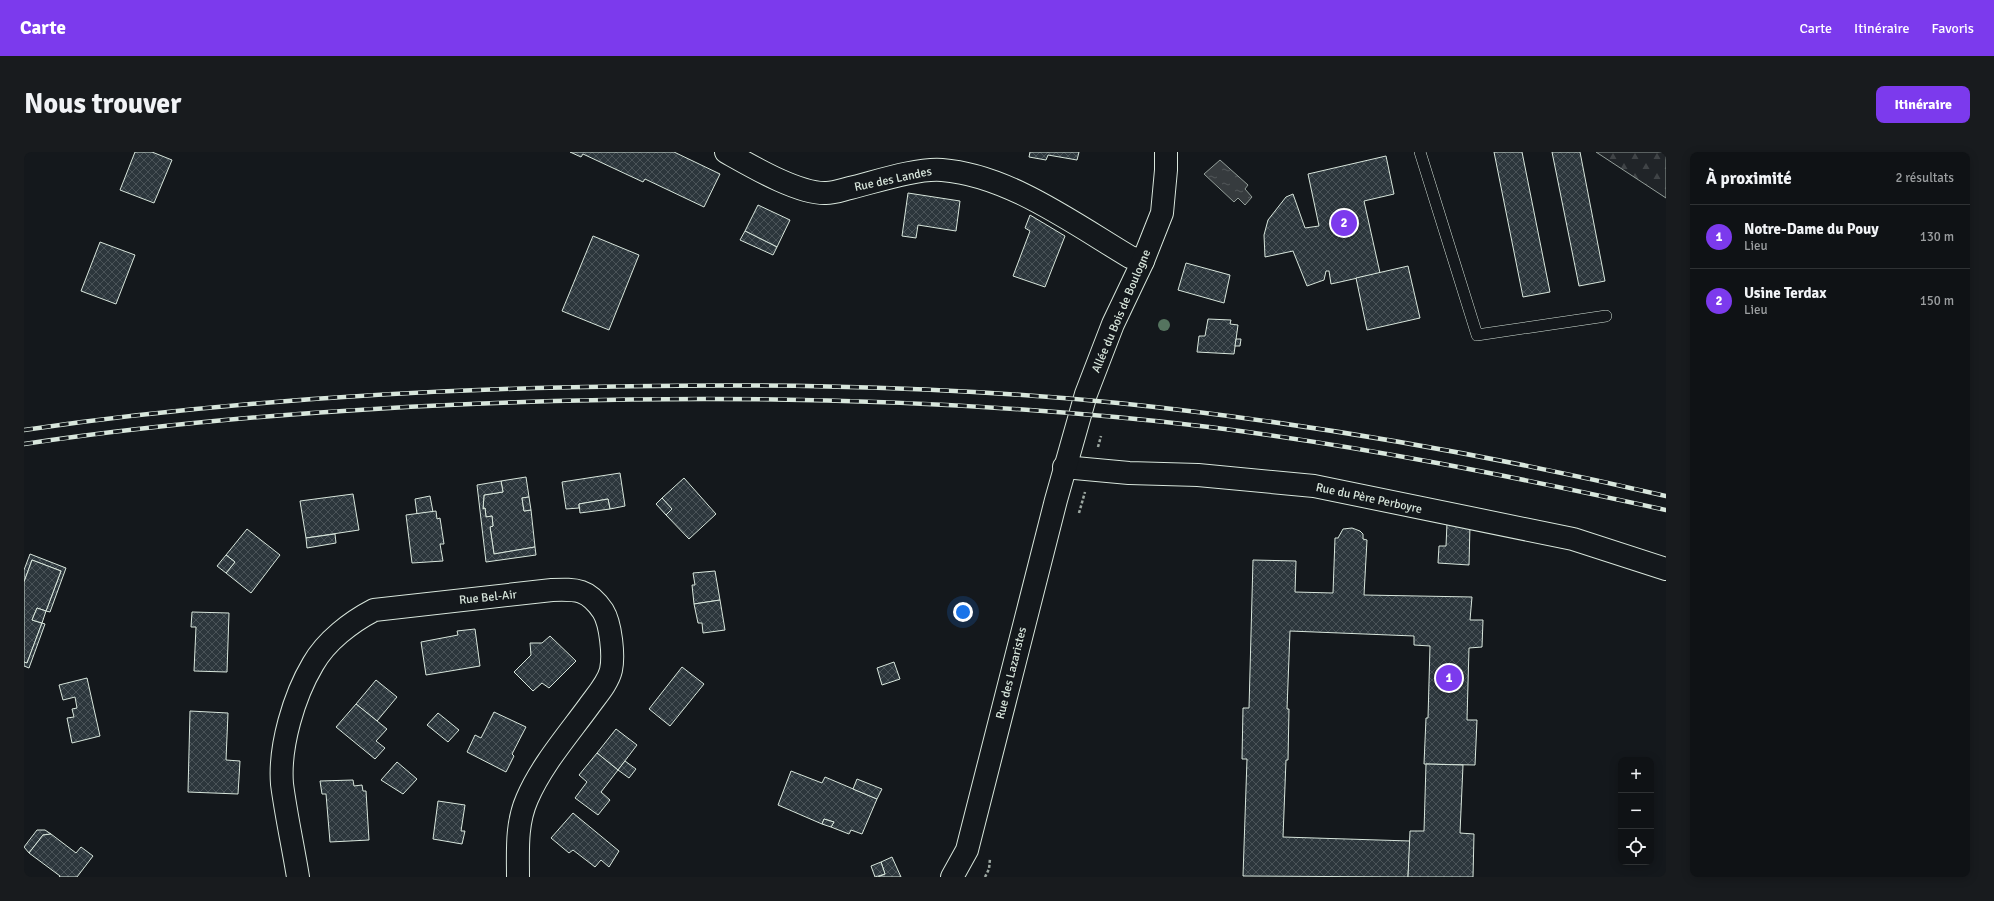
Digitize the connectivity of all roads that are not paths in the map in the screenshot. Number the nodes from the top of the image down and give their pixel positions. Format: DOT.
graph roads {
  1 [pos="726,152"];
  2 [pos="1166,152"];
  3 [pos="1420,152"];
  4 [pos="1143,260"];
  5 [pos="1606,316"];
  6 [pos="1064,467"];
  7 [pos="1666,569"];
  8 [pos="298,877"];
  9 [pos="518,877"];
  10 [pos="952,877"];
  1 -- 4 [label="street, Rue des Landes"];
  2 -- 4 [label="street, Allée du Bois de Boulogne"];
  3 -- 5 [label="lane"];
  4 -- 6 [label="street, Allée du Bois de Boulogne"];
  6 -- 7 [label="street, Rue du Père Perboyre"];
  6 -- 10 [label="street, Rue des Lazaristes"];
  8 -- 9 [label="street, Rue Bel-Air"];
}
